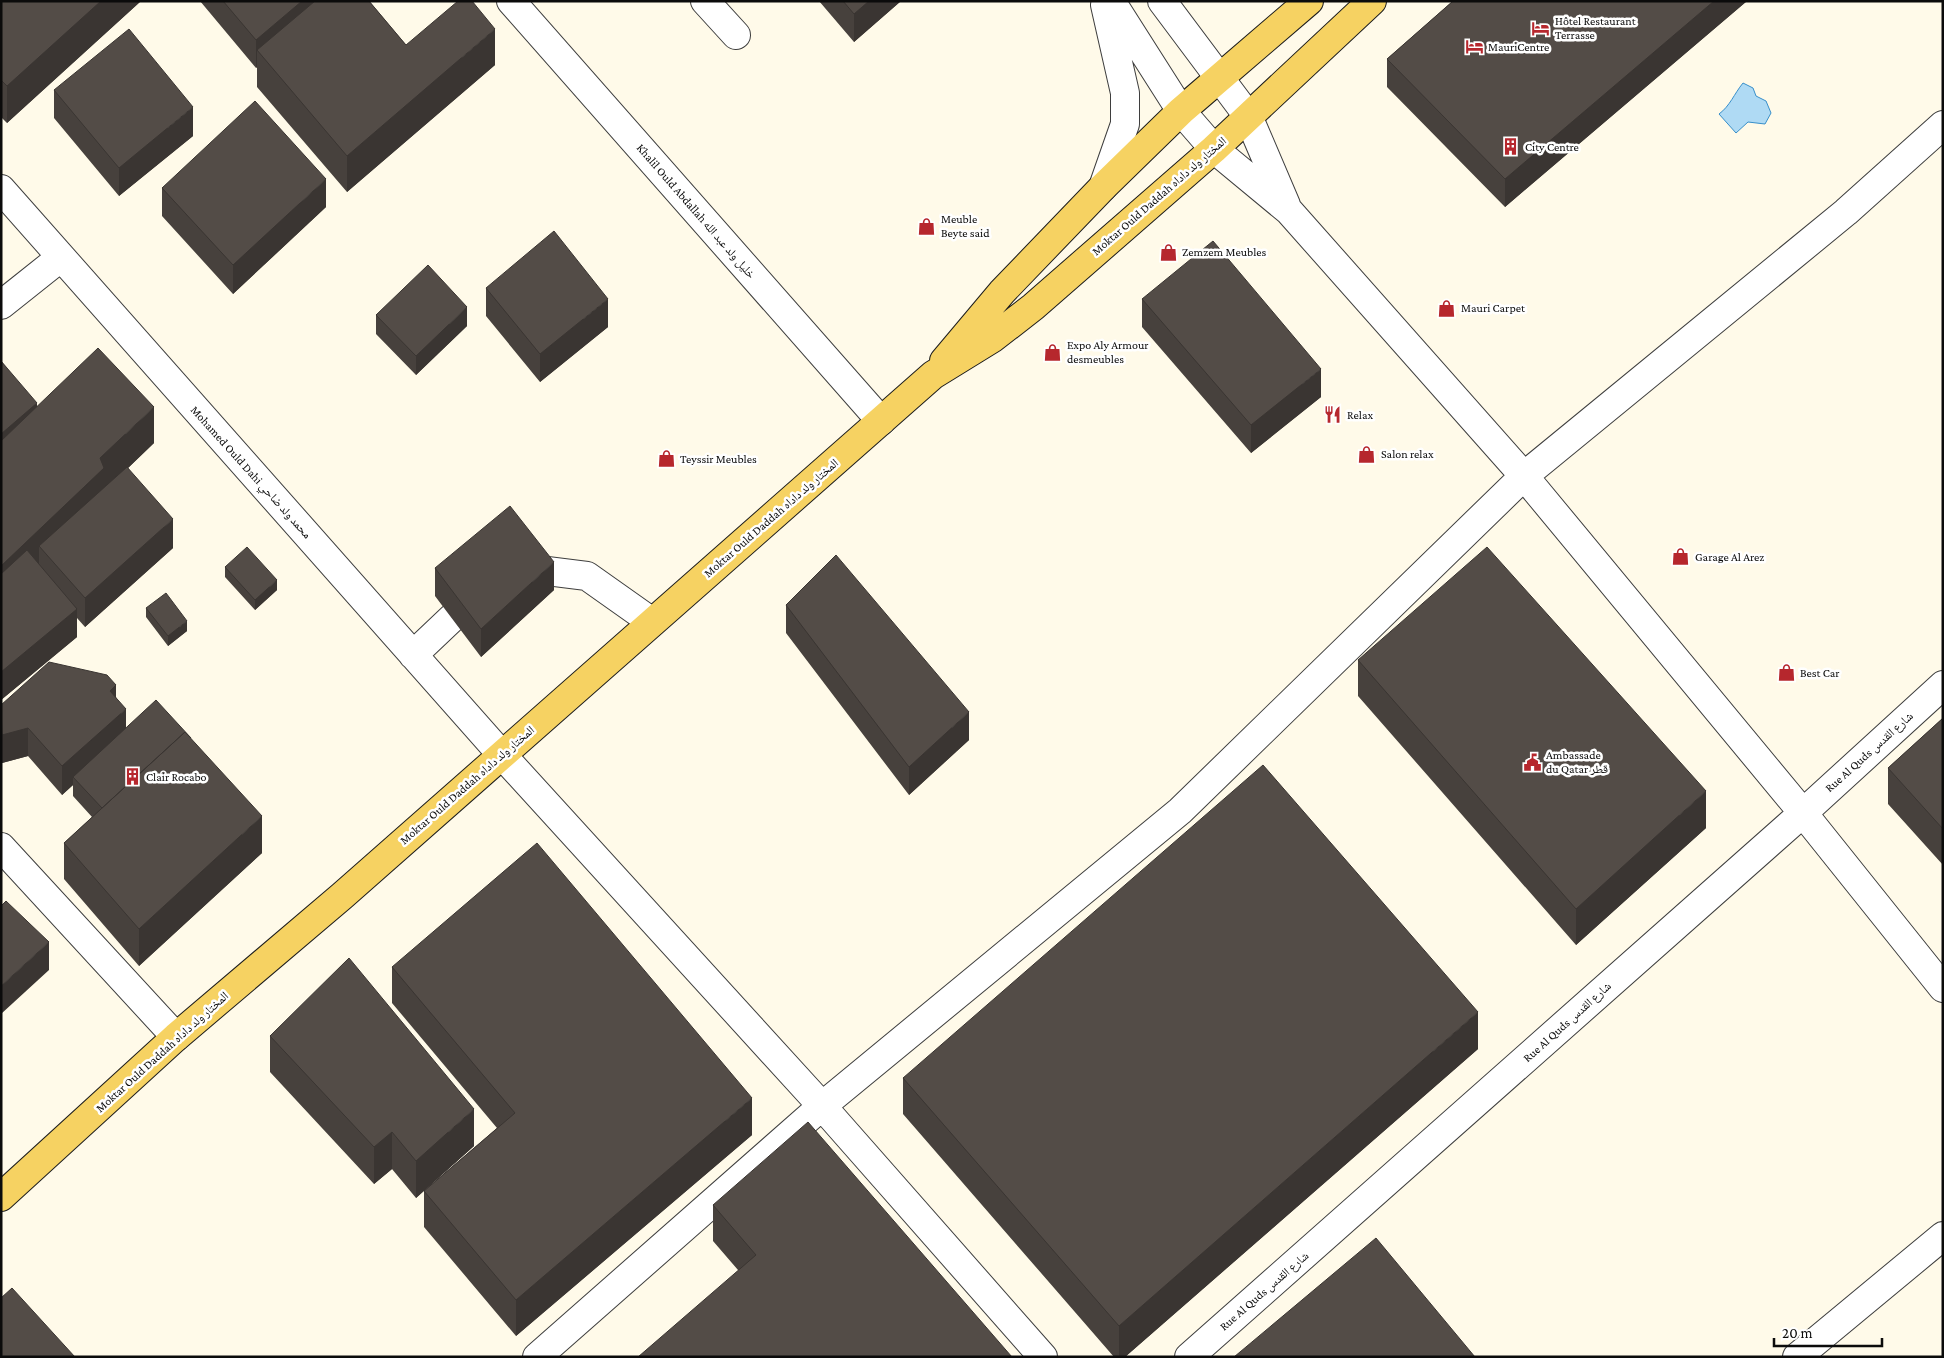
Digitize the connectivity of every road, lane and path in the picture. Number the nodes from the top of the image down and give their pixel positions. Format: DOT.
graph roads {
  1 [pos="511,1"];
  2 [pos="705,1"];
  3 [pos="1104,1"];
  4 [pos="1110,1"];
  5 [pos="1162,1"];
  6 [pos="1309,1"];
  7 [pos="1372,1"];
  8 [pos="736,35"];
  9 [pos="1219,79"];
  10 [pos="1181,111"];
  11 [pos="1248,116"];
  12 [pos="1943,125"];
  13 [pos="1214,149"];
  14 [pos="1103,187"];
  15 [pos="1,189"];
  16 [pos="1289,211"];
  17 [pos="60,258"];
  18 [pos="1,305"];
  19 [pos="933,374"];
  20 [pos="881,421"];
  21 [pos="1524,476"];
  22 [pos="539,570"];
  23 [pos="452,618"];
  24 [pos="652,622"];
  25 [pos="413,655"];
  26 [pos="1943,685"];
  27 [pos="502,755"];
  28 [pos="1803,813"];
  29 [pos="1,847"];
  30 [pos="1943,988"];
  31 [pos="176,1037"];
  32 [pos="822,1106"];
  33 [pos="1,1197"];
  34 [pos="1943,1236"];
  35 [pos="537,1357"];
  36 [pos="1043,1357"];
  37 [pos="1189,1357"];
  38 [pos="1798,1357"];
  1 -- 20 [label="street, Khalil Ould Abdallah خليل ولد عبد الله"];
  2 -- 8 [label="street"];
  3 -- 14 [label="street"];
  4 -- 10 [label="street"];
  5 -- 9 [label="street"];
  6 -- 9 [label="main road, Moktar Ould Daddah المختار ولد داداه"];
  7 -- 11 [label="main road, Moktar Ould Daddah المختار ولد داداه"];
  9 -- 10 [label="main road, Moktar Ould Daddah المختار ولد داداه"];
  9 -- 11 [label="street"];
  10 -- 13 [label="street"];
  10 -- 14 [label="main road, Moktar Ould Daddah المختار ولد داداه"];
  11 -- 13 [label="main road, Moktar Ould Daddah المختار ولد داداه"];
  11 -- 16 [label="street"];
  12 -- 21 [label="street"];
  13 -- 16 [label="street"];
  13 -- 19 [label="main road, Moktar Ould Daddah المختار ولد داداه"];
  14 -- 19 [label="main road, Moktar Ould Daddah المختار ولد داداه"];
  15 -- 17 [label="street, Mohamed Ould Dahi محمد ولد ضاحي"];
  16 -- 21 [label="street"];
  17 -- 18 [label="street"];
  17 -- 25 [label="street, Mohamed Ould Dahi محمد ولد ضاحي"];
  19 -- 20 [label="main road, Moktar Ould Daddah المختار ولد داداه"];
  20 -- 24 [label="main road, Moktar Ould Daddah المختار ولد داداه"];
  21 -- 28 [label="street"];
  21 -- 32 [label="street"];
  22 -- 24 [label="street"];
  23 -- 25 [label="street"];
  24 -- 27 [label="main road, Moktar Ould Daddah المختار ولد داداه"];
  25 -- 27 [label="street, Mohamed Ould Dahi محمد ولد ضاحي"];
  26 -- 28 [label="street, Rue Al Quds شارع القدس"];
  27 -- 31 [label="main road, Moktar Ould Daddah المختار ولد داداه"];
  27 -- 32 [label="street, Mohamed Ould Dahi محمد ولد ضاحي"];
  28 -- 30 [label="street"];
  28 -- 37 [label="street, Rue Al Quds شارع القدس"];
  29 -- 31 [label="street"];
  31 -- 33 [label="main road, Moktar Ould Daddah المختار ولد داداه"];
  32 -- 35 [label="street"];
  32 -- 36 [label="street, Mohamed Ould Dahi محمد ولد ضاحي"];
  34 -- 38 [label="street"];
}
